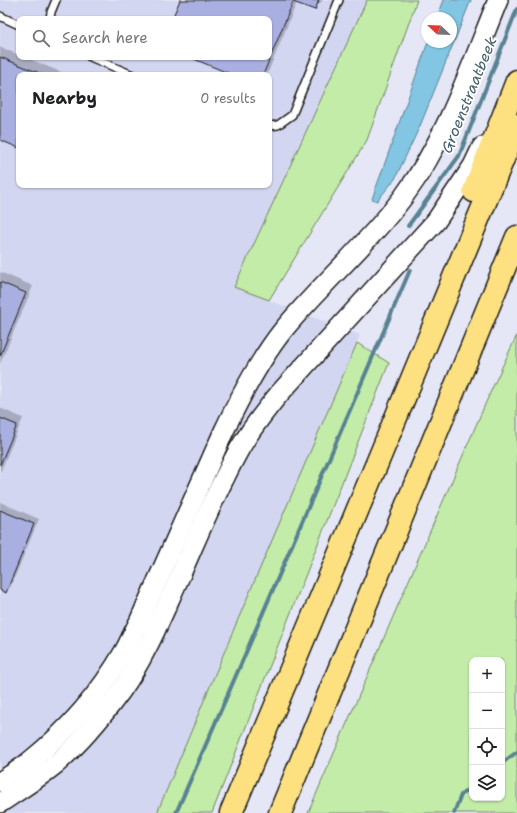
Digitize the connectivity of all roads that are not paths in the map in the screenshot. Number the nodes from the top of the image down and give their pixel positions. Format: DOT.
graph roads {
  1 [pos="56,0"];
  2 [pos="339,0"];
  3 [pos="498,0"];
  4 [pos="0,16"];
  5 [pos="51,16"];
  6 [pos="16,24"];
  7 [pos="97,60"];
  8 [pos="126,72"];
  9 [pos="517,81"];
  10 [pos="517,125"];
  11 [pos="272,126"];
  12 [pos="517,237"];
  13 [pos="517,257"];
  14 [pos="501,275"];
  15 [pos="380,456"];
  16 [pos="0,782"];
  17 [pos="0,803"];
  18 [pos="231,813"];
  19 [pos="280,813"];
  1 -- 5 [label="lane"];
  2 -- 11 [label="lane"];
  3 -- 16 [label="street"];
  4 -- 6 [label="lane"];
  7 -- 8 [label="lane"];
  9 -- 15 [label="highway"];
  9 -- 17 [label="street"];
  10 -- 15 [label="highway"];
  12 -- 14 [label="highway"];
  13 -- 14 [label="highway"];
  14 -- 19 [label="highway"];
  15 -- 18 [label="highway"];
}
